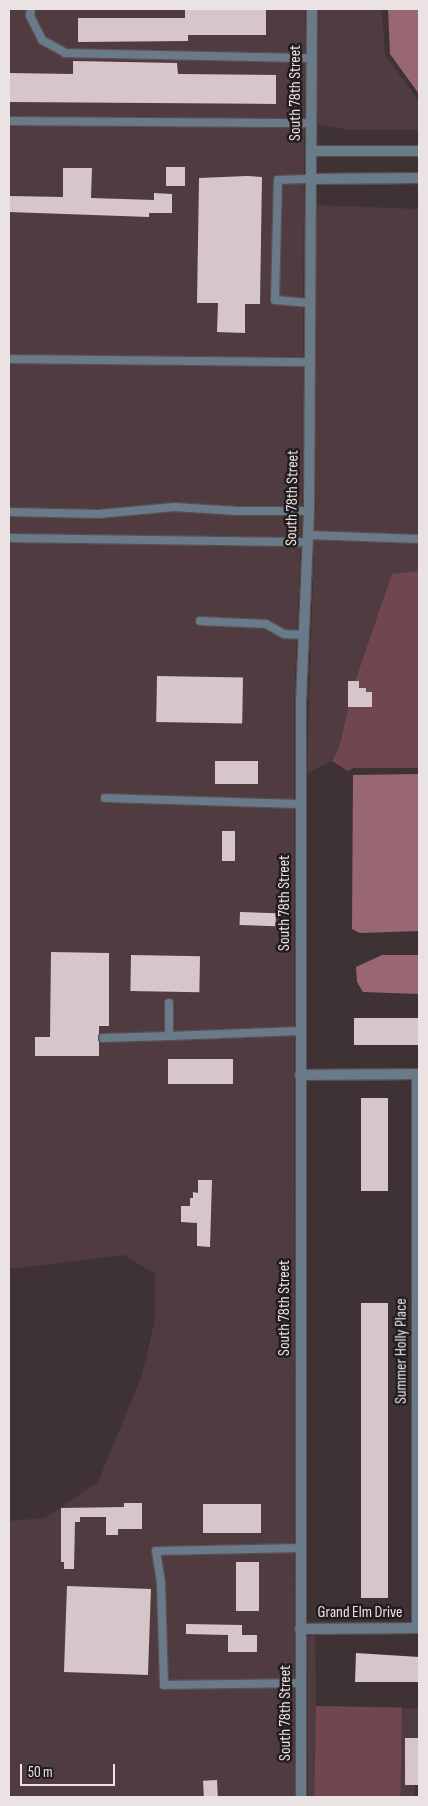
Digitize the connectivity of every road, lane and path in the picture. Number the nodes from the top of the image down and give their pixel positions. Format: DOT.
graph roads {
  1 [pos="31,9"];
  2 [pos="312,9"];
  3 [pos="312,58"];
  4 [pos="9,121"];
  5 [pos="311,123"];
  6 [pos="311,151"];
  7 [pos="419,151"];
  8 [pos="419,178"];
  9 [pos="311,179"];
  10 [pos="310,303"];
  11 [pos="9,359"];
  12 [pos="310,362"];
  13 [pos="308,511"];
  14 [pos="9,512"];
  15 [pos="9,538"];
  16 [pos="307,538"];
  17 [pos="419,539"];
  18 [pos="200,621"];
  19 [pos="304,635"];
  20 [pos="105,798"];
  21 [pos="300,804"];
  22 [pos="169,1003"];
  23 [pos="300,1031"];
  24 [pos="169,1036"];
  25 [pos="103,1038"];
  26 [pos="418,1074"];
  27 [pos="300,1075"];
  28 [pos="300,1548"];
  29 [pos="418,1628"];
  30 [pos="300,1629"];
  31 [pos="301,1683"];
  32 [pos="301,1797"];
  1 -- 3 [label="lane"];
  2 -- 3 [label="street, South 78th Street"];
  3 -- 5 [label="street, South 78th Street"];
  4 -- 5 [label="lane"];
  5 -- 6 [label="street, South 78th Street"];
  6 -- 7 [label="street"];
  6 -- 9 [label="street, South 78th Street"];
  8 -- 9 [label="street"];
  9 -- 10 [label="street, South 78th Street"];
  9 -- 10 [label="lane"];
  10 -- 12 [label="street, South 78th Street"];
  11 -- 12 [label="lane"];
  12 -- 13 [label="street, South 78th Street"];
  13 -- 14 [label="lane"];
  13 -- 16 [label="street, South 78th Street"];
  15 -- 16 [label="lane"];
  16 -- 17 [label="lane"];
  16 -- 19 [label="street, South 78th Street"];
  18 -- 19 [label="lane"];
  19 -- 21 [label="street, South 78th Street"];
  20 -- 21 [label="lane"];
  21 -- 23 [label="street, South 78th Street"];
  22 -- 24 [label="lane"];
  23 -- 24 [label="lane"];
  23 -- 27 [label="street, South 78th Street"];
  24 -- 25 [label="lane"];
  26 -- 27 [label="street"];
  26 -- 29 [label="street, Summer Holly Place"];
  27 -- 28 [label="street, South 78th Street"];
  28 -- 30 [label="street, South 78th Street"];
  28 -- 31 [label="lane"];
  29 -- 30 [label="street, Grand Elm Drive"];
  30 -- 31 [label="street, South 78th Street"];
  31 -- 32 [label="street, South 78th Street"];
}
